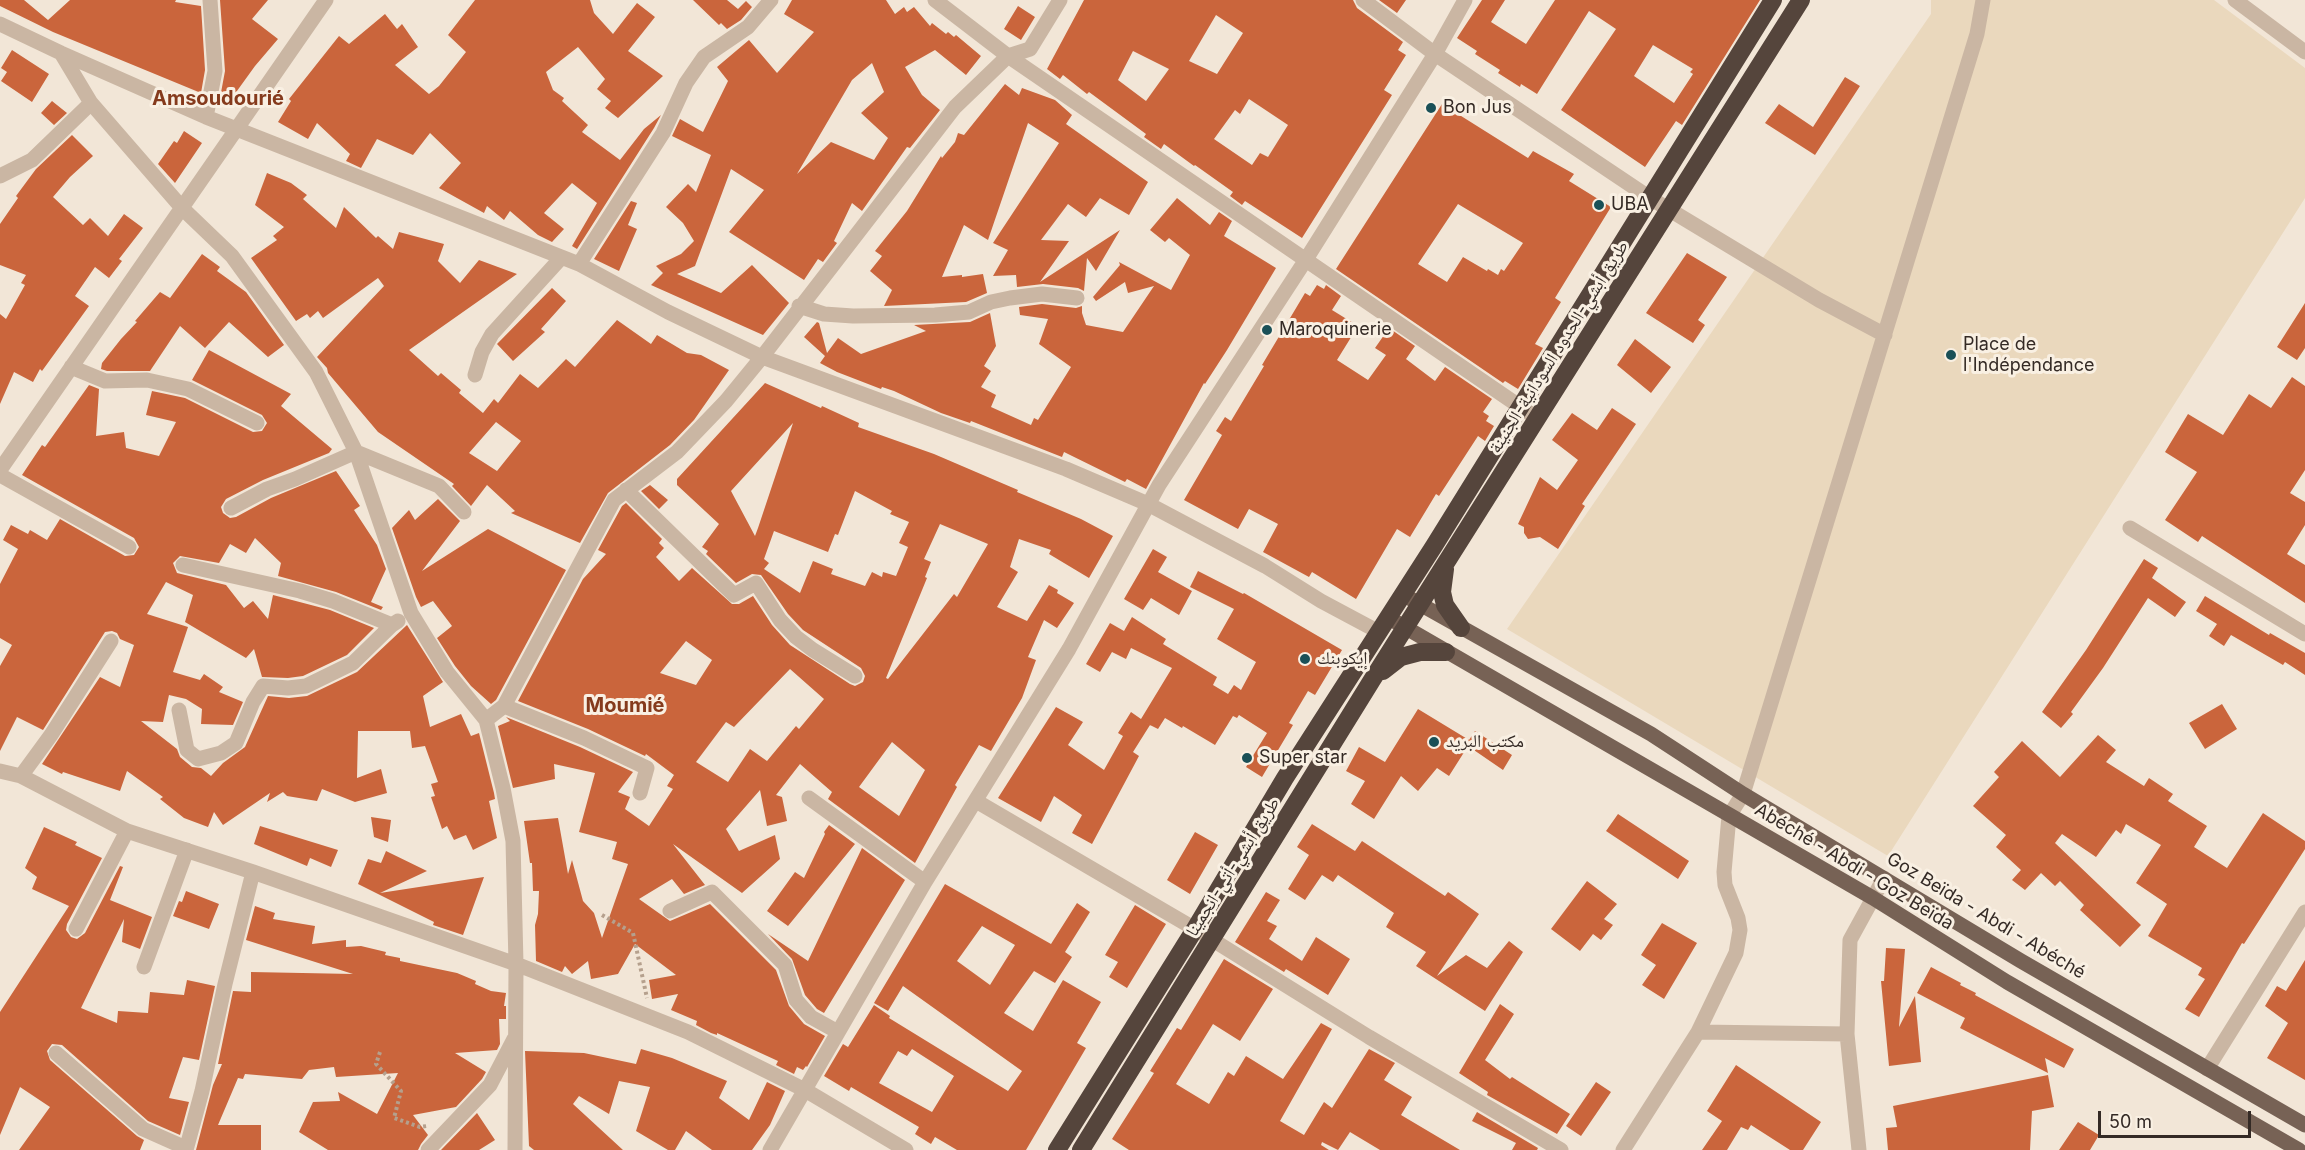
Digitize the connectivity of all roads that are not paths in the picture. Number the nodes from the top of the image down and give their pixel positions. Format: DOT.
graph roads {
  1 [pos="210,0"];
  2 [pos="326,0"];
  3 [pos="771,0"];
  4 [pos="935,0"];
  5 [pos="1060,0"];
  6 [pos="1363,0"];
  7 [pos="1465,0"];
  8 [pos="1773,0"];
  9 [pos="1801,0"];
  10 [pos="1983,0"];
  11 [pos="2235,0"];
  12 [pos="0,24"];
  13 [pos="2305,52"];
  14 [pos="61,54"];
  15 [pos="1434,54"];
  16 [pos="1008,56"];
  17 [pos="91,103"];
  18 [pos="206,117"];
  19 [pos="236,128"];
  20 [pos="0,176"];
  21 [pos="1650,198"];
  22 [pos="183,208"];
  23 [pos="1670,210"];
  24 [pos="561,258"];
  25 [pos="1305,261"];
  26 [pos="579,264"];
  27 [pos="1077,298"];
  28 [pos="799,306"];
  29 [pos="1885,335"];
  30 [pos="762,357"];
  31 [pos="71,367"];
  32 [pos="475,375"];
  33 [pos="1520,407"];
  34 [pos="1539,419"];
  35 [pos="256,423"];
  36 [pos="356,452"];
  37 [pos="0,470"];
  38 [pos="0,475"];
  39 [pos="626,490"];
  40 [pos="1148,504"];
  41 [pos="231,508"];
  42 [pos="464,513"];
  43 [pos="2130,528"];
  44 [pos="129,547"];
  45 [pos="1446,564"];
  46 [pos="183,565"];
  47 [pos="1403,594"];
  48 [pos="1420,605"];
  49 [pos="411,613"];
  50 [pos="392,625"];
  51 [pos="1384,625"];
  52 [pos="1407,627"];
  53 [pos="1461,628"];
  54 [pos="2305,634"];
  55 [pos="111,641"];
  56 [pos="1446,652"];
  57 [pos="855,676"];
  58 [pos="1372,680"];
  59 [pos="504,706"];
  60 [pos="179,710"];
  61 [pos="486,720"];
  62 [pos="0,771"];
  63 [pos="21,776"];
  64 [pos="640,794"];
  65 [pos="1743,794"];
  66 [pos="809,798"];
  67 [pos="976,801"];
  68 [pos="1729,816"];
  69 [pos="127,831"];
  70 [pos="187,850"];
  71 [pos="253,872"];
  72 [pos="1884,878"];
  73 [pos="925,882"];
  74 [pos="1873,898"];
  75 [pos="670,911"];
  76 [pos="2305,912"];
  77 [pos="76,929"];
  78 [pos="1195,929"];
  79 [pos="1213,940"];
  80 [pos="516,964"];
  81 [pos="144,967"];
  82 [pos="838,1032"];
  83 [pos="1698,1032"];
  84 [pos="1847,1034"];
  85 [pos="515,1037"];
  86 [pos="2158,1040"];
  87 [pos="56,1053"];
  88 [pos="2147,1061"];
  89 [pos="2207,1069"];
  90 [pos="806,1090"];
  91 [pos="2305,1125"];
  92 [pos="186,1149"];
  93 [pos="428,1150"];
  94 [pos="515,1150"];
  95 [pos="770,1150"];
  96 [pos="906,1150"];
  97 [pos="1057,1150"];
  98 [pos="1081,1150"];
  99 [pos="1560,1150"];
  100 [pos="1623,1150"];
  101 [pos="1859,1150"];
  102 [pos="2299,1150"];
  1 -- 18 [label="street"];
  2 -- 19 [label="street"];
  3 -- 26 [label="street"];
  4 -- 16 [label="street"];
  5 -- 16 [label="street"];
  6 -- 15 [label="street"];
  7 -- 15 [label="street"];
  8 -- 21 [label="highway"];
  9 -- 23 [label="highway, طريق أبشي-الحدود السودانية-الجنينة"];
  10 -- 29 [label="street"];
  11 -- 13 [label="street"];
  12 -- 14 [label="street"];
  14 -- 17 [label="street"];
  14 -- 18 [label="street"];
  15 -- 21 [label="street"];
  15 -- 25 [label="street"];
  16 -- 25 [label="street"];
  16 -- 28 [label="street"];
  17 -- 20 [label="street"];
  17 -- 22 [label="street"];
  18 -- 19 [label="street"];
  19 -- 22 [label="street"];
  19 -- 24 [label="street"];
  21 -- 23 [label="street"];
  21 -- 33 [label="highway"];
  22 -- 31 [label="street"];
  22 -- 36 [label="street"];
  23 -- 29 [label="street"];
  23 -- 34 [label="highway, طريق أبشي-الحدود السودانية-الجنينة"];
  24 -- 26 [label="street"];
  24 -- 32 [label="street"];
  25 -- 33 [label="street"];
  25 -- 40 [label="street"];
  26 -- 30 [label="street"];
  27 -- 28 [label="street"];
  28 -- 30 [label="street"];
  29 -- 65 [label="street"];
  30 -- 39 [label="street"];
  30 -- 40 [label="street"];
  31 -- 35 [label="street"];
  31 -- 37 [label="street"];
  33 -- 34 [label="street"];
  33 -- 47 [label="highway"];
  34 -- 45 [label="highway, طريق أبشي-الحدود السودانية-الجنينة"];
  36 -- 41 [label="street"];
  36 -- 42 [label="street"];
  36 -- 49 [label="street"];
  38 -- 44 [label="street"];
  39 -- 57 [label="street"];
  39 -- 59 [label="street"];
  40 -- 51 [label="street"];
  40 -- 67 [label="street"];
  43 -- 54 [label="street"];
  45 -- 48 [label="highway, طريق أبشي-الحدود السودانية-الجنينة"];
  45 -- 53 [label="highway"];
  46 -- 50 [label="street"];
  47 -- 48 [label="main road, Goz Beïda - Abdi - Abéché"];
  47 -- 51 [label="highway"];
  48 -- 52 [label="highway, طريق أبشي-أتي-انجمينا"];
  48 -- 53 [label="main road, Goz Beïda - Abdi - Abéché"];
  49 -- 50 [label="street"];
  49 -- 61 [label="street"];
  50 -- 60 [label="street"];
  51 -- 52 [label="main road, Abéché - Abdi - Goz Beïda"];
  51 -- 78 [label="highway"];
  52 -- 56 [label="main road, Abéché - Abdi - Goz Beïda"];
  52 -- 58 [label="highway, طريق أبشي-أتي-انجمينا"];
  53 -- 65 [label="main road, Goz Beïda - Abdi - Abéché"];
  55 -- 63 [label="street"];
  56 -- 58 [label="highway"];
  56 -- 68 [label="main road, Abéché - Abdi - Goz Beïda"];
  58 -- 79 [label="highway, طريق أبشي-أتي-انجمينا"];
  59 -- 61 [label="street"];
  59 -- 64 [label="street"];
  61 -- 80 [label="street"];
  62 -- 63 [label="street"];
  63 -- 69 [label="street"];
  65 -- 68 [label="street"];
  65 -- 72 [label="main road, Goz Beïda - Abdi - Abéché"];
  66 -- 73 [label="street"];
  67 -- 73 [label="street"];
  67 -- 78 [label="street"];
  68 -- 74 [label="main road, Abéché - Abdi - Goz Beïda"];
  68 -- 83 [label="street"];
  69 -- 70 [label="street"];
  69 -- 77 [label="street"];
  70 -- 71 [label="street"];
  70 -- 81 [label="street"];
  71 -- 80 [label="street"];
  71 -- 92 [label="street"];
  72 -- 74 [label="street"];
  72 -- 86 [label="main road, Goz Beïda - Abdi - Abéché"];
  73 -- 82 [label="street"];
  74 -- 84 [label="street"];
  74 -- 88 [label="main road, Abéché - Abdi - Goz Beïda"];
  75 -- 82 [label="street"];
  76 -- 89 [label="street"];
  78 -- 79 [label="street"];
  78 -- 97 [label="highway"];
  79 -- 98 [label="highway, طريق أبشي-أتي-انجمينا"];
  79 -- 99 [label="street"];
  80 -- 85 [label="street"];
  80 -- 90 [label="street"];
  82 -- 90 [label="street"];
  83 -- 84 [label="street"];
  83 -- 100 [label="street"];
  84 -- 101 [label="street"];
  85 -- 93 [label="street"];
  85 -- 94 [label="street"];
  86 -- 88 [label="main road"];
  86 -- 89 [label="main road, Goz Beïda - Abdi - Abéché"];
  87 -- 92 [label="street"];
  88 -- 102 [label="main road, Abéché - Abdi - Goz Beïda"];
  89 -- 91 [label="main road, Goz Beïda - Abdi - Abéché"];
  90 -- 95 [label="street"];
  90 -- 96 [label="street"];
}
